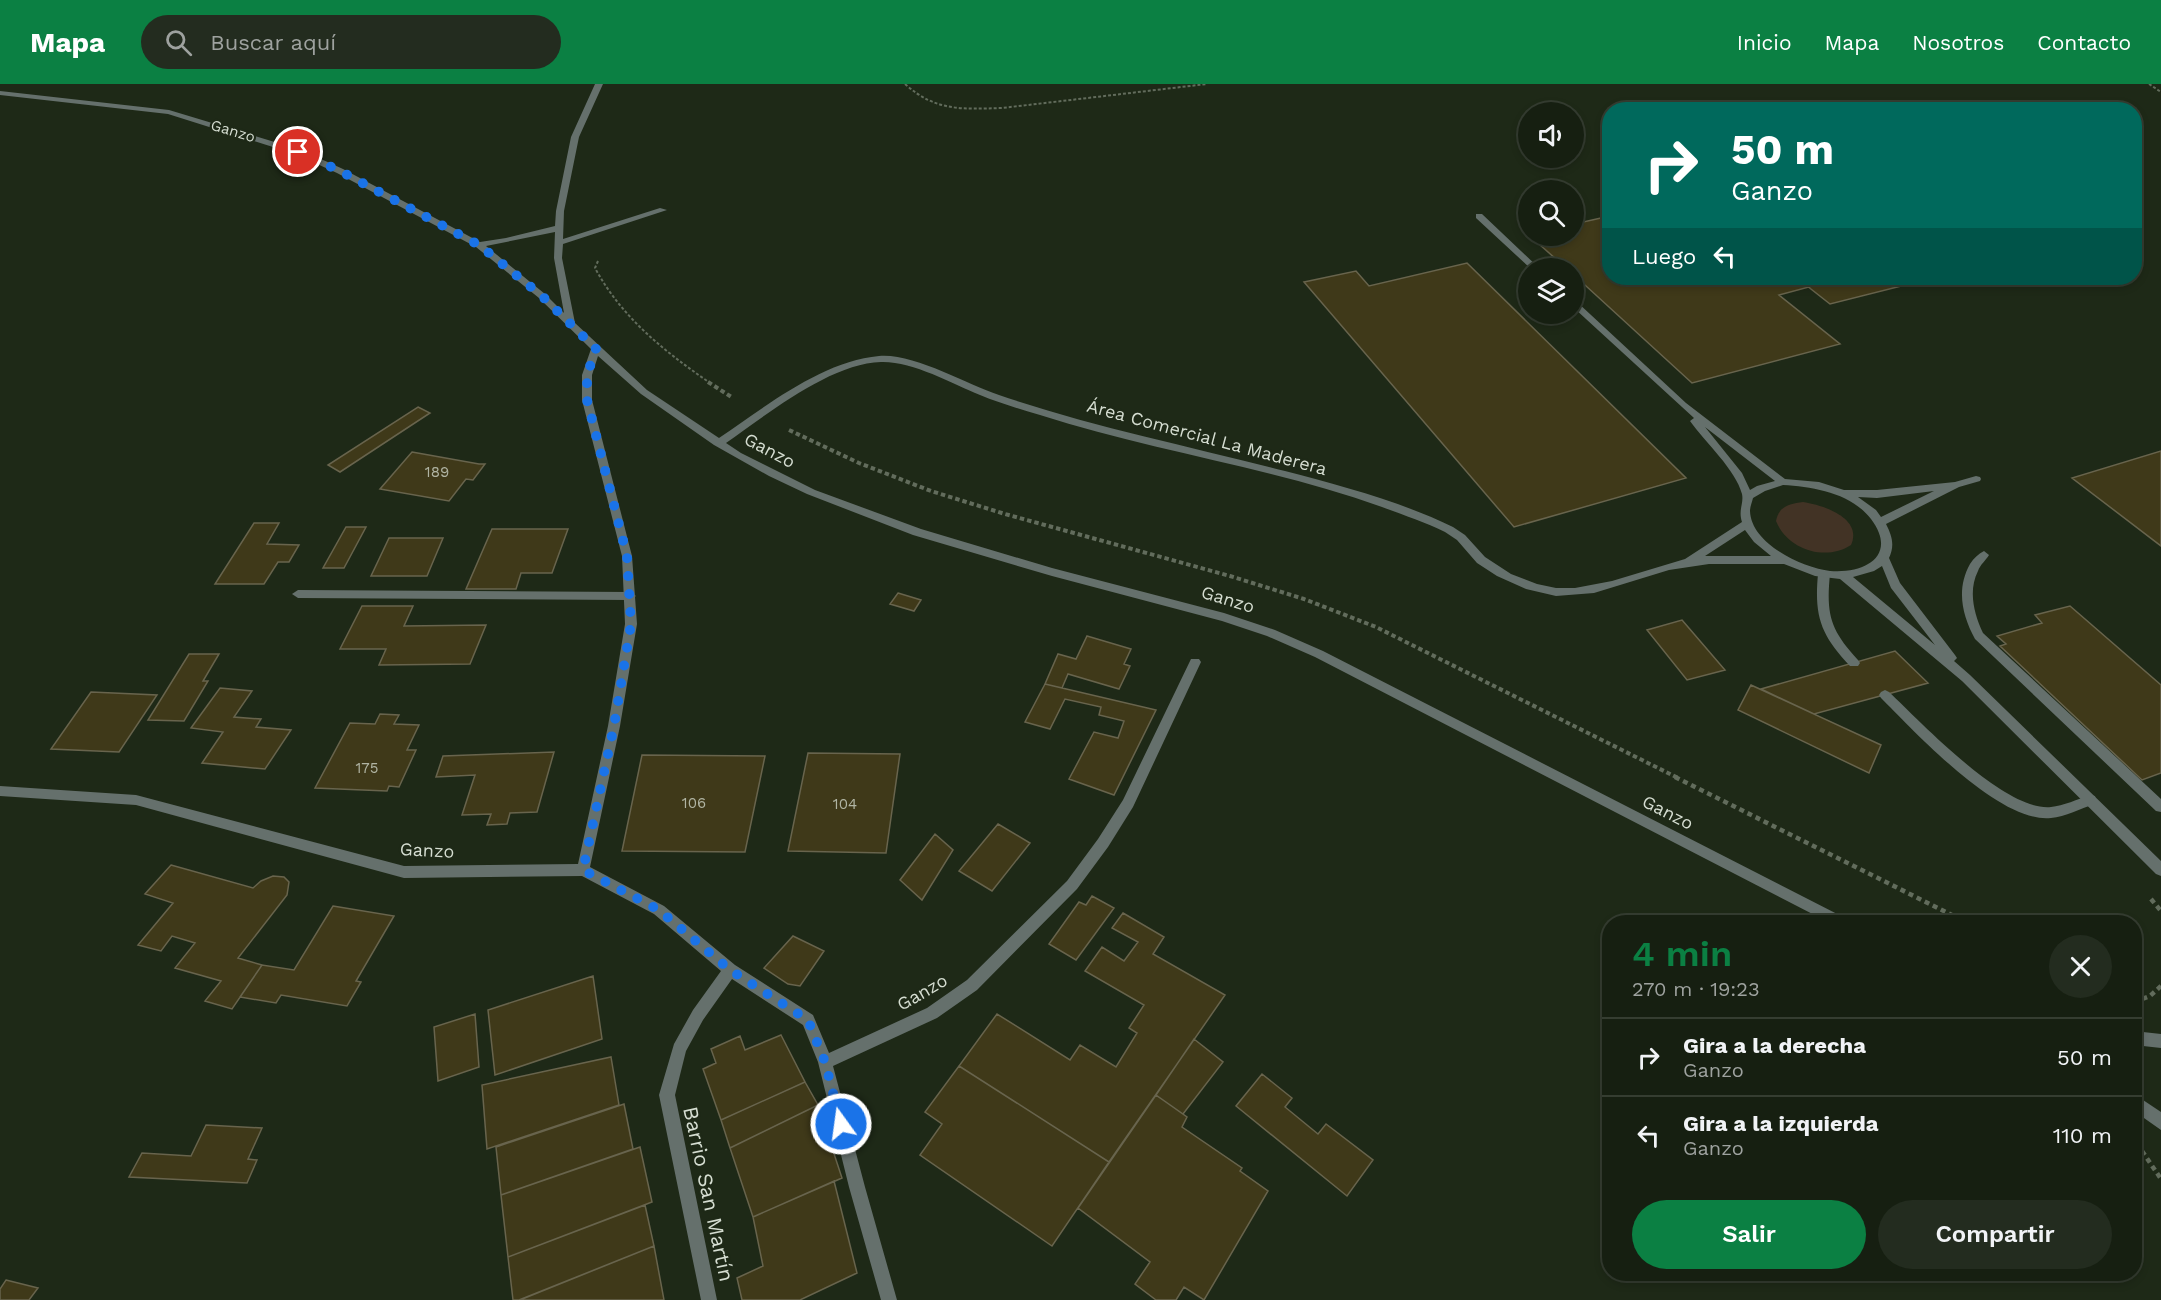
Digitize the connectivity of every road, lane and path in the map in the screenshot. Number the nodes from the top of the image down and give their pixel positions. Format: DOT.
graph roads {
  1 [pos="599,84"];
  2 [pos="905,84"];
  3 [pos="1207,84"];
  4 [pos="2149,84"];
  5 [pos="2161,92"];
  6 [pos="0,93"];
  7 [pos="663,210"];
  8 [pos="1479,216"];
  9 [pos="559,228"];
  10 [pos="558,243"];
  11 [pos="479,245"];
  12 [pos="1524,258"];
  13 [pos="1584,313"];
  14 [pos="571,323"];
  15 [pos="596,349"];
  16 [pos="1683,405"];
  17 [pos="718,443"];
  18 [pos="1976,478"];
  19 [pos="1783,482"];
  20 [pos="1954,485"];
  21 [pos="1841,493"];
  22 [pos="1748,496"];
  23 [pos="1880,522"];
  24 [pos="1747,524"];
  25 [pos="1984,555"];
  26 [pos="1884,559"];
  27 [pos="1784,560"];
  28 [pos="1688,562"];
  29 [pos="1824,574"];
  30 [pos="1843,575"];
  31 [pos="298,594"];
  32 [pos="630,596"];
  33 [pos="1195,662"];
  34 [pos="1854,663"];
  35 [pos="1966,678"];
  36 [pos="1885,695"];
  37 [pos="0,791"];
  38 [pos="2090,800"];
  39 [pos="2161,807"];
  40 [pos="583,870"];
  41 [pos="2161,870"];
  42 [pos="1826,915"];
  43 [pos="730,970"];
  44 [pos="2161,986"];
  45 [pos="2142,999"];
  46 [pos="2142,1039"];
  47 [pos="2161,1041"];
  48 [pos="825,1062"];
  49 [pos="2142,1107"];
  50 [pos="2161,1122"];
  51 [pos="2142,1152"];
  52 [pos="2161,1179"];
  53 [pos="709,1300"];
  54 [pos="889,1300"];
  1 -- 9 [label="street"];
  2 -- 3 [label="path"];
  4 -- 5 [label="path"];
  6 -- 11 [label="street, Ganzo"];
  7 -- 10 [label="street"];
  8 -- 12 [label="street"];
  9 -- 10 [label="street"];
  9 -- 11 [label="street"];
  10 -- 14 [label="street"];
  11 -- 14 [label="street, Ganzo"];
  13 -- 16 [label="street"];
  14 -- 15 [label="street, Ganzo"];
  15 -- 17 [label="street, Ganzo"];
  15 -- 32 [label="street"];
  16 -- 19 [label="street"];
  16 -- 22 [label="street"];
  17 -- 28 [label="street, Área Comercial La Maderera"];
  17 -- 42 [label="street, Ganzo"];
  18 -- 20 [label="street"];
  19 -- 21 [label="street"];
  19 -- 22 [label="street"];
  20 -- 21 [label="street"];
  20 -- 23 [label="street"];
  21 -- 23 [label="street"];
  22 -- 24 [label="street"];
  23 -- 26 [label="street"];
  24 -- 27 [label="street, Área Comercial La Maderera"];
  24 -- 28 [label="street, Área Comercial La Maderera"];
  25 -- 39 [label="street"];
  26 -- 30 [label="street, Área Comercial La Maderera"];
  26 -- 35 [label="street"];
  27 -- 28 [label="street, Área Comercial La Maderera"];
  27 -- 29 [label="street, Área Comercial La Maderera"];
  29 -- 30 [label="street, Área Comercial La Maderera"];
  29 -- 34 [label="street"];
  30 -- 35 [label="street"];
  31 -- 32 [label="street"];
  32 -- 40 [label="street"];
  33 -- 48 [label="street, Ganzo"];
  35 -- 38 [label="street"];
  36 -- 38 [label="street"];
  37 -- 40 [label="street, Ganzo"];
  38 -- 41 [label="street"];
  40 -- 43 [label="street"];
  43 -- 48 [label="street"];
  43 -- 53 [label="street, Barrio San Martín"];
  44 -- 45 [label="path"];
  46 -- 47 [label="street"];
  48 -- 54 [label="street"];
  49 -- 50 [label="street"];
  51 -- 52 [label="path"];
}
